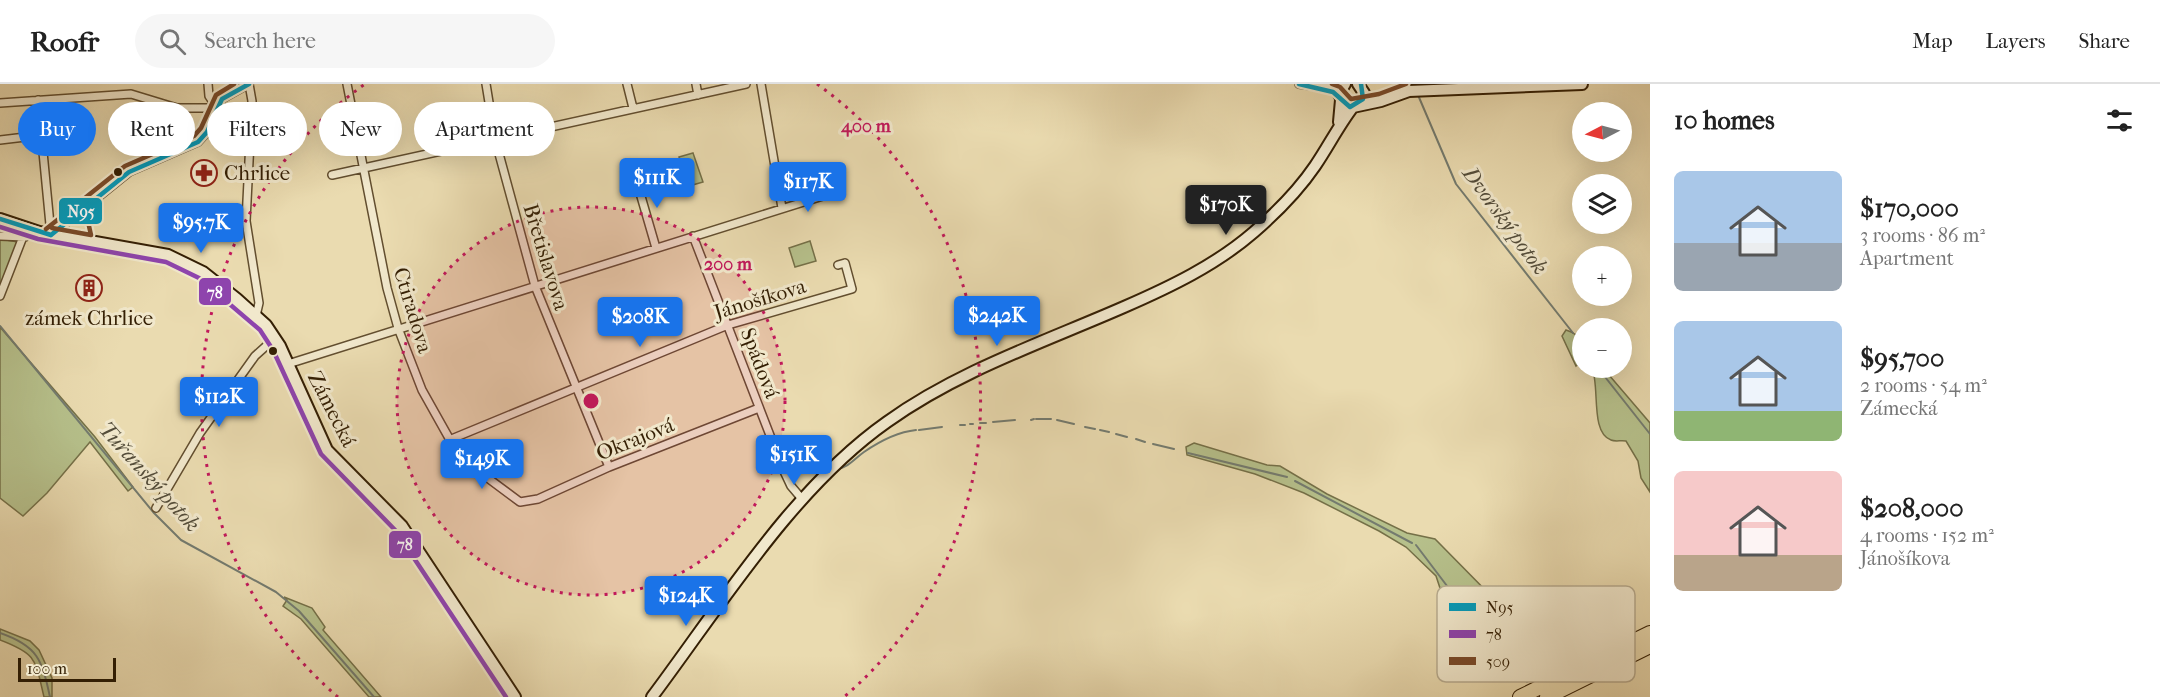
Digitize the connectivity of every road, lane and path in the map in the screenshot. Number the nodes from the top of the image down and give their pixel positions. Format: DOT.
graph roads {
  1 [pos="208,84"];
  2 [pos="249,84"];
  3 [pos="347,84"];
  4 [pos="486,84"];
  5 [pos="627,84"];
  6 [pos="696,84"];
  7 [pos="746,84"];
  8 [pos="761,84"];
  9 [pos="1299,84"];
  10 [pos="1345,84"];
  11 [pos="1582,84"];
  12 [pos="1319,87"];
  13 [pos="1359,93"];
  14 [pos="698,95"];
  15 [pos="1340,99"];
  16 [pos="38,100"];
  17 [pos="213,102"];
  18 [pos="221,102"];
  19 [pos="489,102"];
  20 [pos="0,103"];
  21 [pos="207,108"];
  22 [pos="633,108"];
  23 [pos="555,126"];
  24 [pos="207,132"];
  25 [pos="1335,134"];
  26 [pos="18,138"];
  27 [pos="0,140"];
  28 [pos="44,156"];
  29 [pos="415,156"];
  30 [pos="500,156"];
  31 [pos="363,167"];
  32 [pos="332,175"];
  33 [pos="670,176"];
  34 [pos="826,195"];
  35 [pos="782,208"];
  36 [pos="0,219"];
  37 [pos="26,233"];
  38 [pos="51,235"];
  39 [pos="0,236"];
  40 [pos="693,236"];
  41 [pos="656,248"];
  42 [pos="838,266"];
  43 [pos="535,286"];
  44 [pos="0,296"];
  45 [pos="256,316"];
  46 [pos="728,325"];
  47 [pos="398,328"];
  48 [pos="275,338"];
  49 [pos="288,364"];
  50 [pos="576,388"];
  51 [pos="759,408"];
  52 [pos="449,440"];
  53 [pos="609,467"];
  54 [pos="802,499"];
  55 [pos="525,503"];
  56 [pos="156,508"];
  57 [pos="1650,633"];
  58 [pos="1635,640"];
  59 [pos="1650,646"];
  60 [pos="1635,653"];
  61 [pos="1550,682"];
  62 [pos="1577,682"];
  63 [pos="515,697"];
  64 [pos="652,697"];
  65 [pos="1520,697"];
  66 [pos="1547,697"];
  1 -- 17 [label="street"];
  2 -- 18 [label="street"];
  2 -- 45 [label="street"];
  3 -- 31 [label="street, Ctiradova"];
  4 -- 19 [label="street, Břetislavova"];
  5 -- 22 [label="street"];
  6 -- 14 [label="street"];
  7 -- 14 [label="street"];
  8 -- 35 [label="street"];
  9 -- 12 [label="street"];
  10 -- 12 [label="street"];
  10 -- 15 [label="street"];
  11 -- 13 [label="street"];
  12 -- 15 [label="street"];
  13 -- 15 [label="street"];
  13 -- 25 [label="street"];
  14 -- 22 [label="street"];
  15 -- 25 [label="street"];
  16 -- 20 [label="street"];
  16 -- 21 [label="street"];
  22 -- 23 [label="street"];
  24 -- 38 [label="street"];
  25 -- 54 [label="street"];
  26 -- 27 [label="street"];
  28 -- 38 [label="street"];
  29 -- 31 [label="street"];
  30 -- 43 [label="street, Břetislavova"];
  31 -- 32 [label="street"];
  31 -- 47 [label="street, Ctiradova"];
  33 -- 41 [label="street"];
  34 -- 35 [label="street"];
  35 -- 40 [label="street"];
  36 -- 37 [label="street, Zámecká"];
  37 -- 38 [label="street, Zámecká"];
  37 -- 39 [label="street"];
  37 -- 44 [label="street"];
  38 -- 45 [label="street, Zámecká"];
  40 -- 41 [label="street"];
  40 -- 46 [label="street, Spádová"];
  41 -- 43 [label="street"];
  42 -- 46 [label="street, Jánošíkova"];
  43 -- 47 [label="street"];
  43 -- 50 [label="street, Břetislavova"];
  45 -- 48 [label="street, Zámecká"];
  46 -- 50 [label="street, Jánošíkova"];
  46 -- 51 [label="street, Spádová"];
  47 -- 49 [label="street"];
  47 -- 52 [label="street, Ctiradova"];
  48 -- 49 [label="street, Zámecká"];
  48 -- 56 [label="street"];
  49 -- 63 [label="street, Zámecká"];
  50 -- 52 [label="street, Jánošíkova"];
  50 -- 53 [label="street, Břetislavova"];
  51 -- 53 [label="street, Okrajová"];
  51 -- 54 [label="street, Spádová"];
  52 -- 55 [label="street, Ctiradova"];
  53 -- 55 [label="street, Okrajová"];
  54 -- 64 [label="street"];
  57 -- 58 [label="highway"];
  59 -- 60 [label="highway"];
  61 -- 65 [label="highway"];
  62 -- 66 [label="highway"];
}
